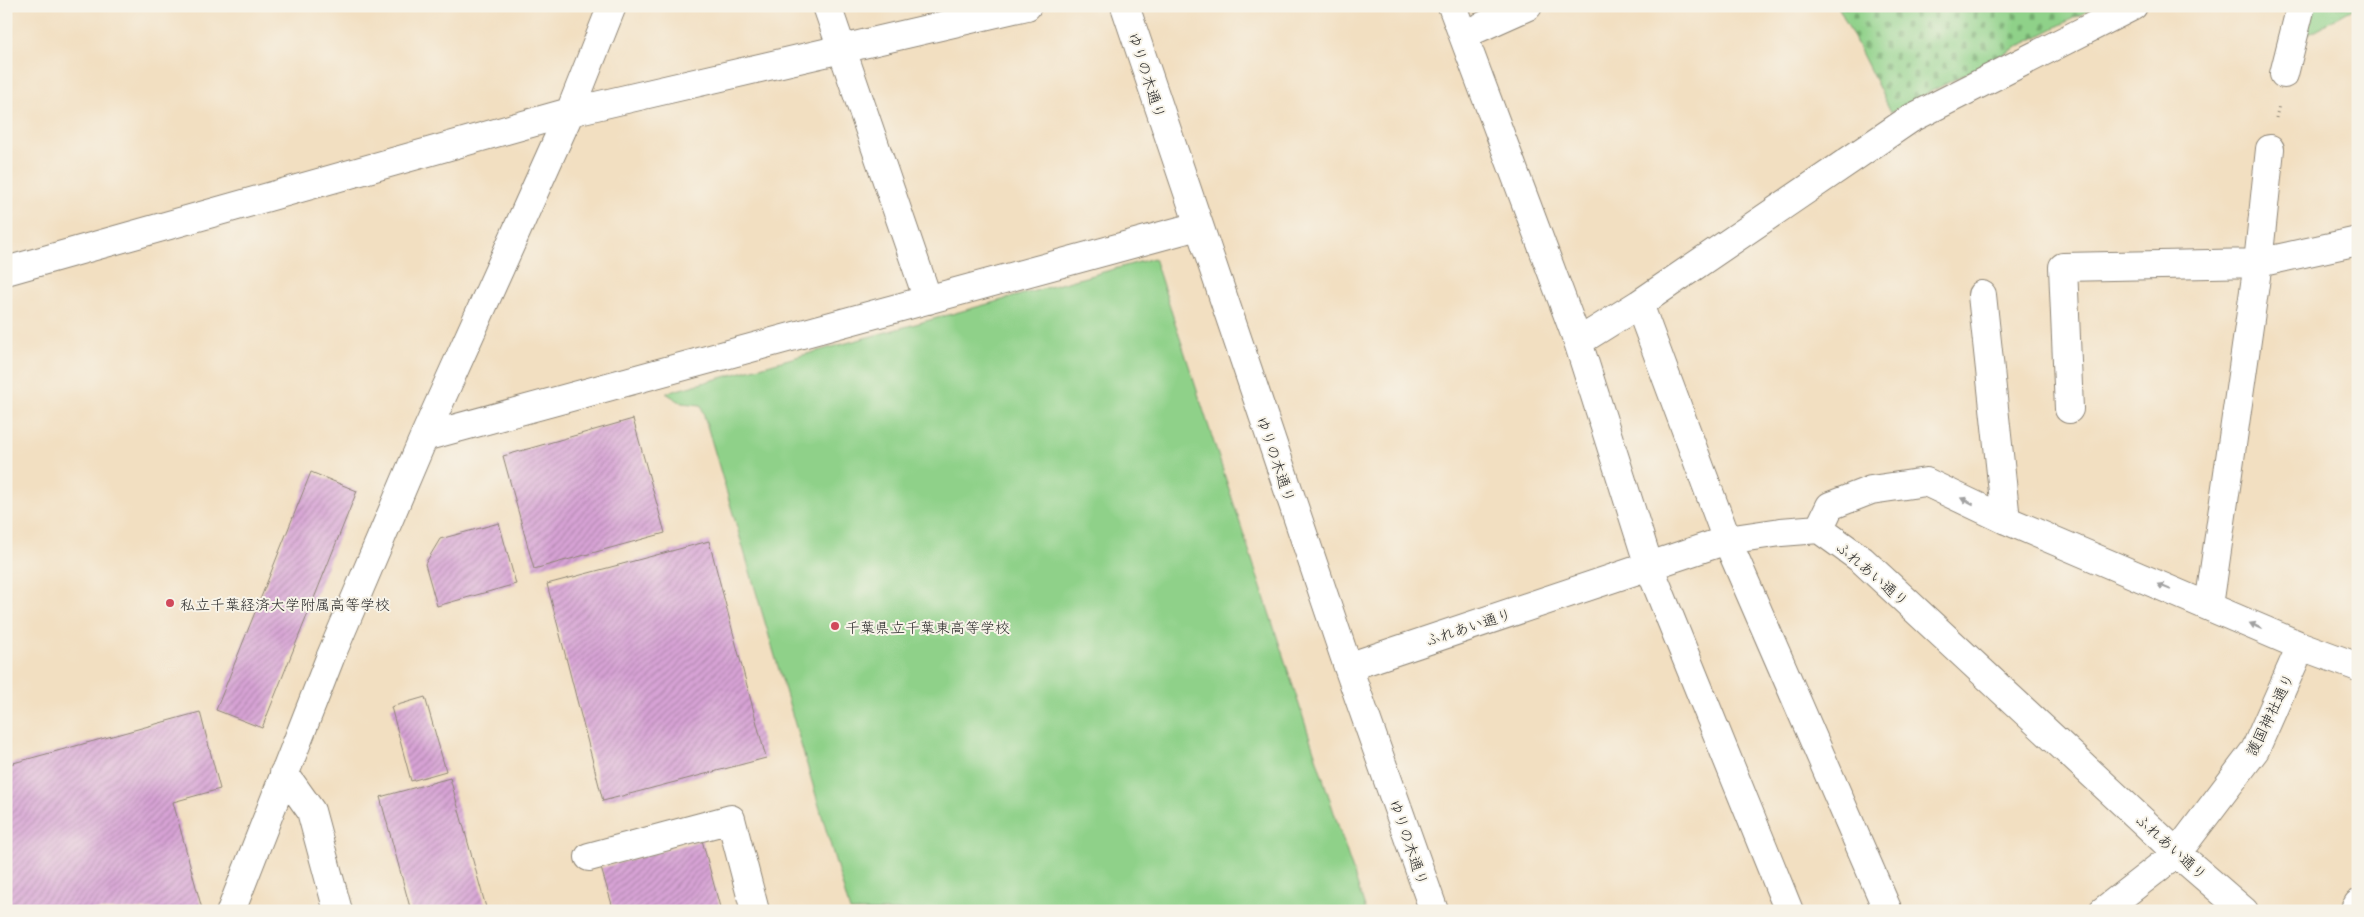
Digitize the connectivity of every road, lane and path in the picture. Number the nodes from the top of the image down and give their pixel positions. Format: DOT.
graph roads {
  1 [pos="612,6"];
  2 [pos="827,6"];
  3 [pos="1027,6"];
  4 [pos="1126,6"];
  5 [pos="1452,6"];
  6 [pos="1528,6"];
  7 [pos="2133,6"];
  8 [pos="2301,6"];
  9 [pos="1464,35"];
  10 [pos="841,48"];
  11 [pos="2284,74"];
  12 [pos="570,112"];
  13 [pos="2270,149"];
  14 [pos="1198,226"];
  15 [pos="2358,241"];
  16 [pos="2258,264"];
  17 [pos="6,271"];
  18 [pos="1982,295"];
  19 [pos="928,300"];
  20 [pos="1639,304"];
  21 [pos="1578,342"];
  22 [pos="2069,409"];
  23 [pos="424,437"];
  24 [pos="2006,520"];
  25 [pos="1819,529"];
  26 [pos="1727,540"];
  27 [pos="1649,566"];
  28 [pos="2209,606"];
  29 [pos="2301,646"];
  30 [pos="1348,667"];
  31 [pos="2358,667"];
  32 [pos="284,773"];
  33 [pos="2177,852"];
  34 [pos="589,857"];
  35 [pos="2358,904"];
  36 [pos="232,910"];
  37 [pos="338,911"];
  38 [pos="755,911"];
  39 [pos="1434,911"];
  40 [pos="1789,911"];
  41 [pos="1888,911"];
  42 [pos="2103,911"];
  43 [pos="2244,911"];
  44 [pos="2354,911"];
  1 -- 12 [label="street"];
  2 -- 10 [label="street"];
  3 -- 10 [label="street"];
  4 -- 14 [label="street, ゆりの木通り"];
  5 -- 9 [label="street"];
  6 -- 9 [label="street"];
  7 -- 20 [label="street"];
  8 -- 11 [label="street"];
  9 -- 21 [label="street"];
  10 -- 12 [label="street"];
  10 -- 19 [label="street"];
  11 -- 13 [label="path"];
  12 -- 17 [label="street"];
  12 -- 23 [label="street"];
  13 -- 16 [label="street"];
  14 -- 19 [label="street"];
  14 -- 30 [label="street, ゆりの木通り"];
  15 -- 16 [label="street"];
  16 -- 22 [label="street"];
  16 -- 28 [label="street"];
  18 -- 24 [label="street"];
  19 -- 23 [label="street"];
  20 -- 21 [label="street"];
  20 -- 26 [label="street"];
  21 -- 27 [label="street"];
  23 -- 32 [label="street"];
  24 -- 25 [label="street, one-way"];
  28 -- 24 [label="street, one-way"];
  25 -- 26 [label="street, ふれあい通り"];
  25 -- 33 [label="street, ふれあい通り"];
  26 -- 27 [label="street, ふれあい通り"];
  26 -- 41 [label="street"];
  27 -- 30 [label="street, ふれあい通り"];
  27 -- 40 [label="street"];
  29 -- 28 [label="street, one-way"];
  29 -- 31 [label="street"];
  29 -- 33 [label="street, 護国神社通り"];
  30 -- 39 [label="street, ゆりの木通り"];
  32 -- 36 [label="street"];
  32 -- 37 [label="street"];
  33 -- 42 [label="street, 護国神社通り"];
  33 -- 43 [label="street, ふれあい通り"];
  34 -- 38 [label="street"];
  35 -- 44 [label="street"];
}
